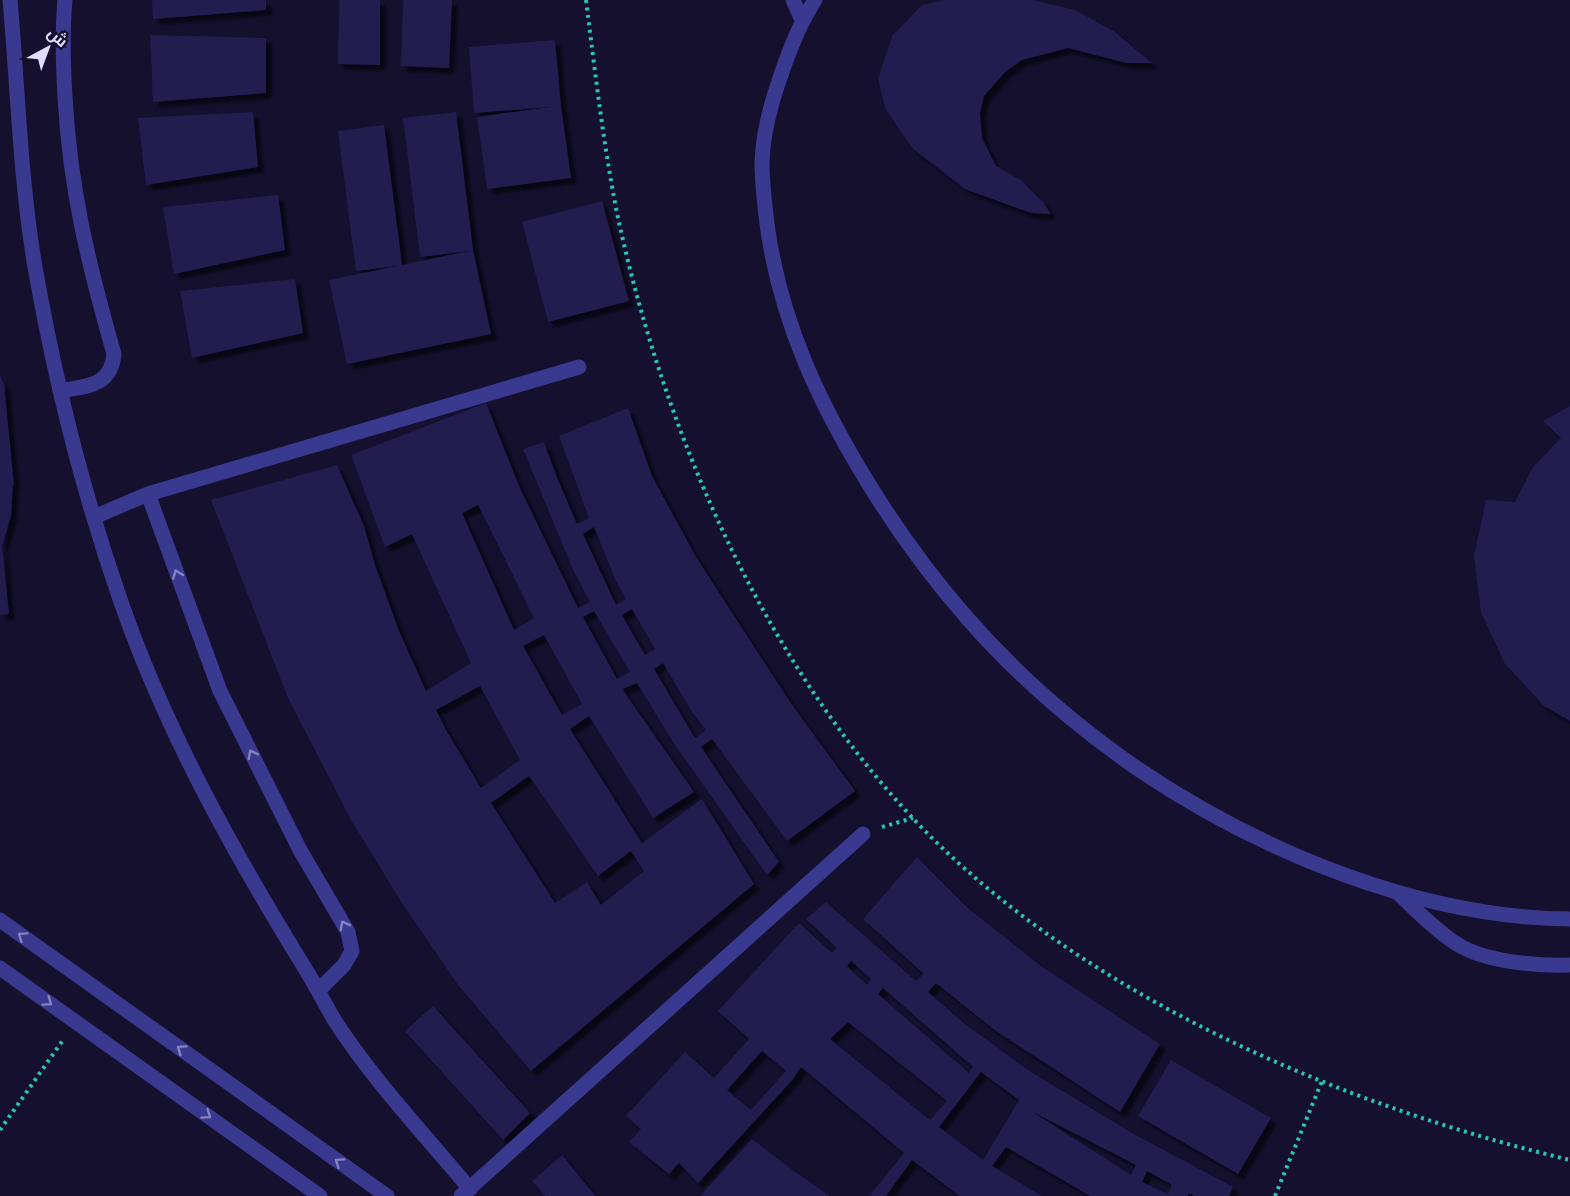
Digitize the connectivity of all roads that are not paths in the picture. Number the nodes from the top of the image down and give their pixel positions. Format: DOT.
graph roads {
  1 [pos="10,0"];
  2 [pos="65,0"];
  3 [pos="793,0"];
  4 [pos="815,0"];
  5 [pos="802,20"];
  6 [pos="579,367"];
  7 [pos="60,391"];
  8 [pos="148,494"];
  9 [pos="94,517"];
  10 [pos="863,834"];
  11 [pos="1394,890"];
  12 [pos="1570,919"];
  13 [pos="0,920"];
  14 [pos="1570,965"];
  15 [pos="0,968"];
  16 [pos="318,991"];
  17 [pos="466,1192"];
  18 [pos="320,1196"];
  19 [pos="387,1196"];
  1 -- 7 [label="lane"];
  2 -- 7 [label="lane"];
  3 -- 5 [label="lane"];
  4 -- 5 [label="lane"];
  5 -- 11 [label="lane"];
  6 -- 8 [label="lane"];
  7 -- 9 [label="lane"];
  8 -- 9 [label="lane"];
  16 -- 8 [label="lane, one-way"];
  9 -- 16 [label="lane"];
  10 -- 17 [label="lane"];
  11 -- 12 [label="lane"];
  11 -- 14 [label="lane"];
  19 -- 13 [label="lane, one-way"];
  15 -- 18 [label="lane, one-way"];
  16 -- 17 [label="lane"];
}
